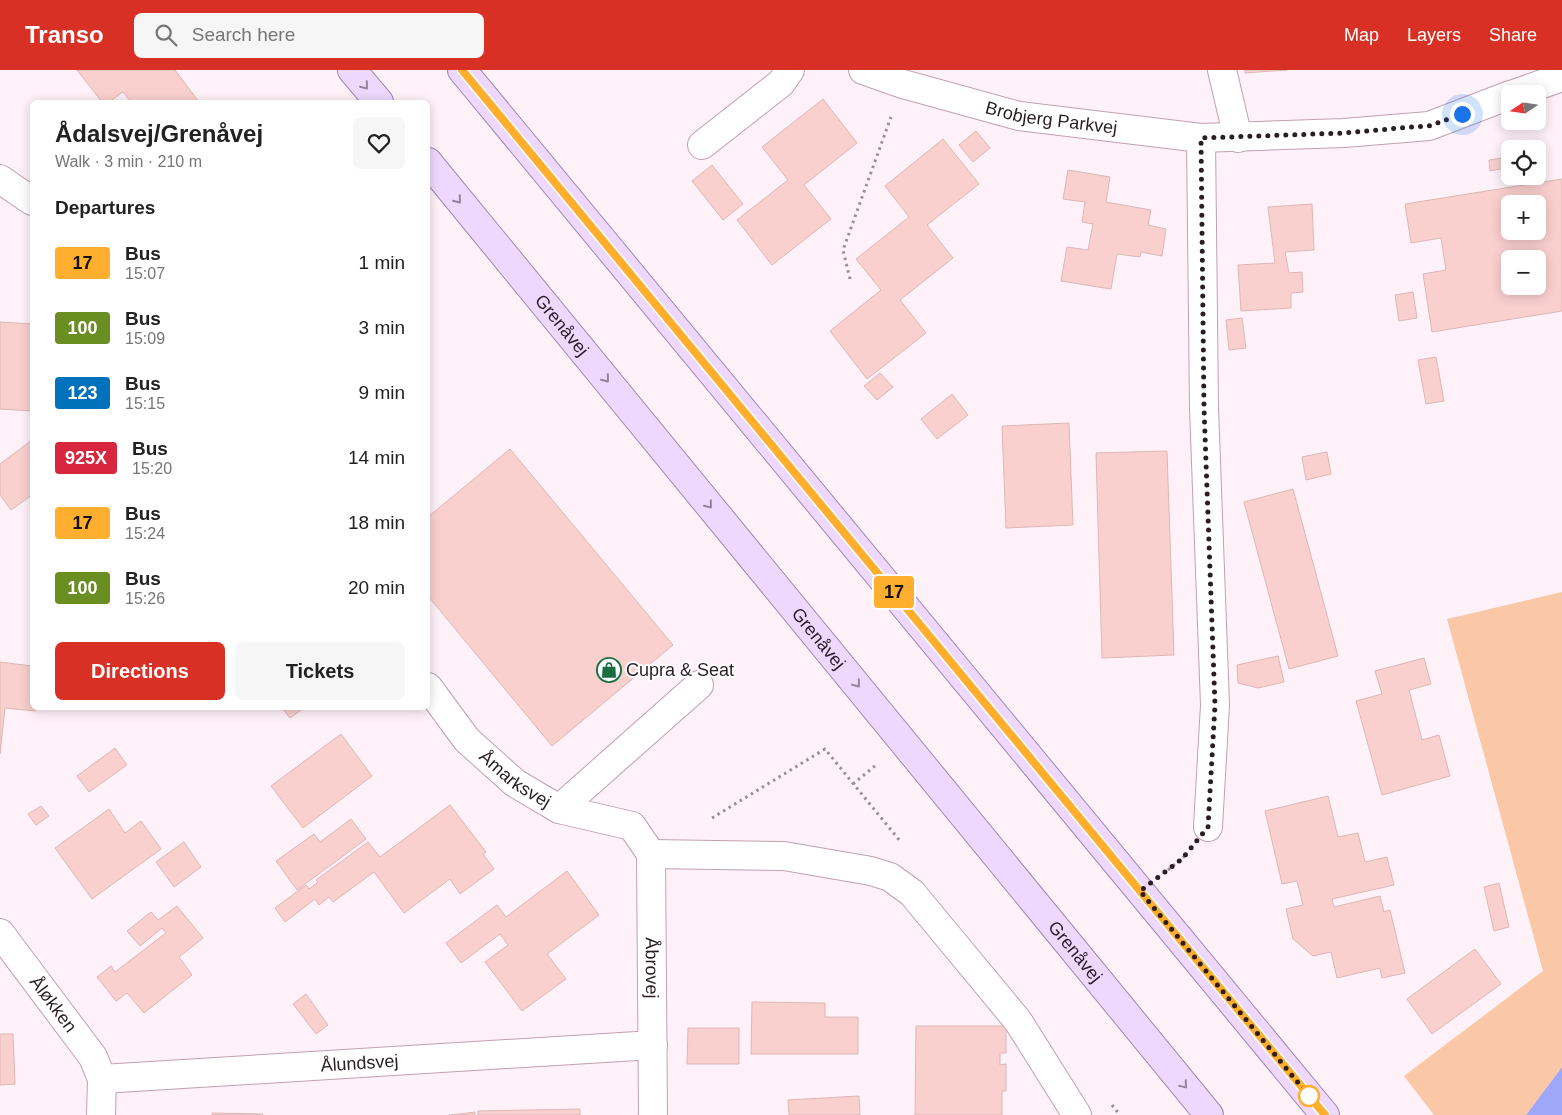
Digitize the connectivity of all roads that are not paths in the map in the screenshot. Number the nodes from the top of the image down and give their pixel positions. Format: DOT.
graph roads {
  1 [pos="352,70"];
  2 [pos="462,70"];
  3 [pos="790,70"];
  4 [pos="863,70"];
  5 [pos="1222,70"];
  6 [pos="904,77"];
  7 [pos="1562,77"];
  8 [pos="1539,85"];
  9 [pos="1501,98"];
  10 [pos="377,100"];
  11 [pos="1201,138"];
  12 [pos="1238,138"];
  13 [pos="702,145"];
  14 [pos="430,164"];
  15 [pos="0,179"];
  16 [pos="30,200"];
  17 [pos="699,685"];
  18 [pos="430,690"];
  19 [pos="559,809"];
  20 [pos="1208,827"];
  21 [pos="651,854"];
  22 [pos="0,933"];
  23 [pos="653,1045"];
  24 [pos="102,1079"];
  25 [pos="101,1115"];
  26 [pos="653,1115"];
  27 [pos="1077,1115"];
  28 [pos="1209,1115"];
  29 [pos="1324,1115"];
  1 -- 10 [label="main road, one-way"];
  2 -- 29 [label="main road"];
  3 -- 13 [label="street"];
  4 -- 6 [label="street, Brobjerg Parkvej"];
  5 -- 12 [label="street"];
  6 -- 11 [label="street, Brobjerg Parkvej"];
  7 -- 8 [label="street"];
  9 -- 12 [label="street, Brobjerg Parkvej"];
  11 -- 12 [label="street, Brobjerg Parkvej"];
  11 -- 20 [label="street"];
  14 -- 28 [label="main road, Grenåvej, one-way"];
  15 -- 16 [label="street"];
  17 -- 19 [label="street"];
  18 -- 19 [label="street, Åmarksvej"];
  19 -- 21 [label="street, Åmarksvej"];
  21 -- 23 [label="street, Åbrovej"];
  21 -- 27 [label="street"];
  22 -- 24 [label="street, Åløkken"];
  23 -- 24 [label="street, Ålundsvej"];
  23 -- 26 [label="street, Åbrovej"];
  24 -- 25 [label="street"];
}
